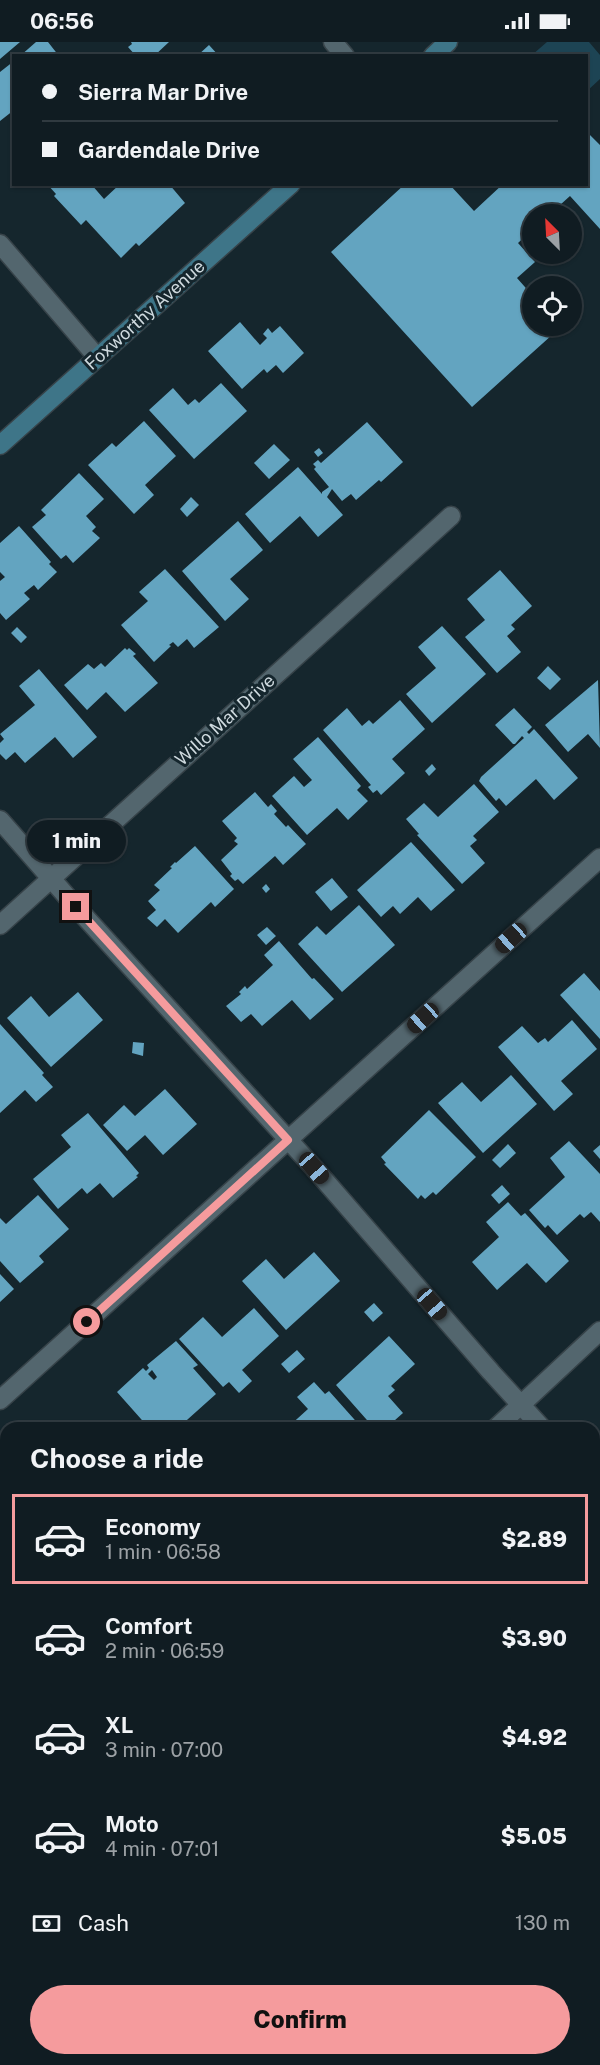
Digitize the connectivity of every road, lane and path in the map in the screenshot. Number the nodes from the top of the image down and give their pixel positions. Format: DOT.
graph roads {
  1 [pos="333,42"];
  2 [pos="448,42"];
  3 [pos="343,54"];
  4 [pos="435,54"];
  5 [pos="289,186"];
  6 [pos="0,244"];
  7 [pos="97,357"];
  8 [pos="0,445"];
  9 [pos="451,516"];
  10 [pos="0,820"];
  11 [pos="600,858"];
  12 [pos="52,878"];
  13 [pos="0,925"];
  14 [pos="288,1140"];
  15 [pos="600,1331"];
  16 [pos="0,1400"];
  17 [pos="521,1405"];
  18 [pos="503,1422"];
  19 [pos="537,1422"];
  1 -- 3 [label="street"];
  2 -- 4 [label="street"];
  5 -- 7 [label="street, Foxworthy Avenue"];
  6 -- 7 [label="street"];
  7 -- 8 [label="street, Foxworthy Avenue"];
  9 -- 12 [label="street, Willo Mar Drive"];
  10 -- 12 [label="street"];
  11 -- 14 [label="street"];
  12 -- 13 [label="street, Willo Mar Drive"];
  12 -- 14 [label="street"];
  14 -- 16 [label="street"];
  14 -- 17 [label="street"];
  15 -- 17 [label="street"];
  17 -- 18 [label="street"];
  17 -- 19 [label="street"];
}
